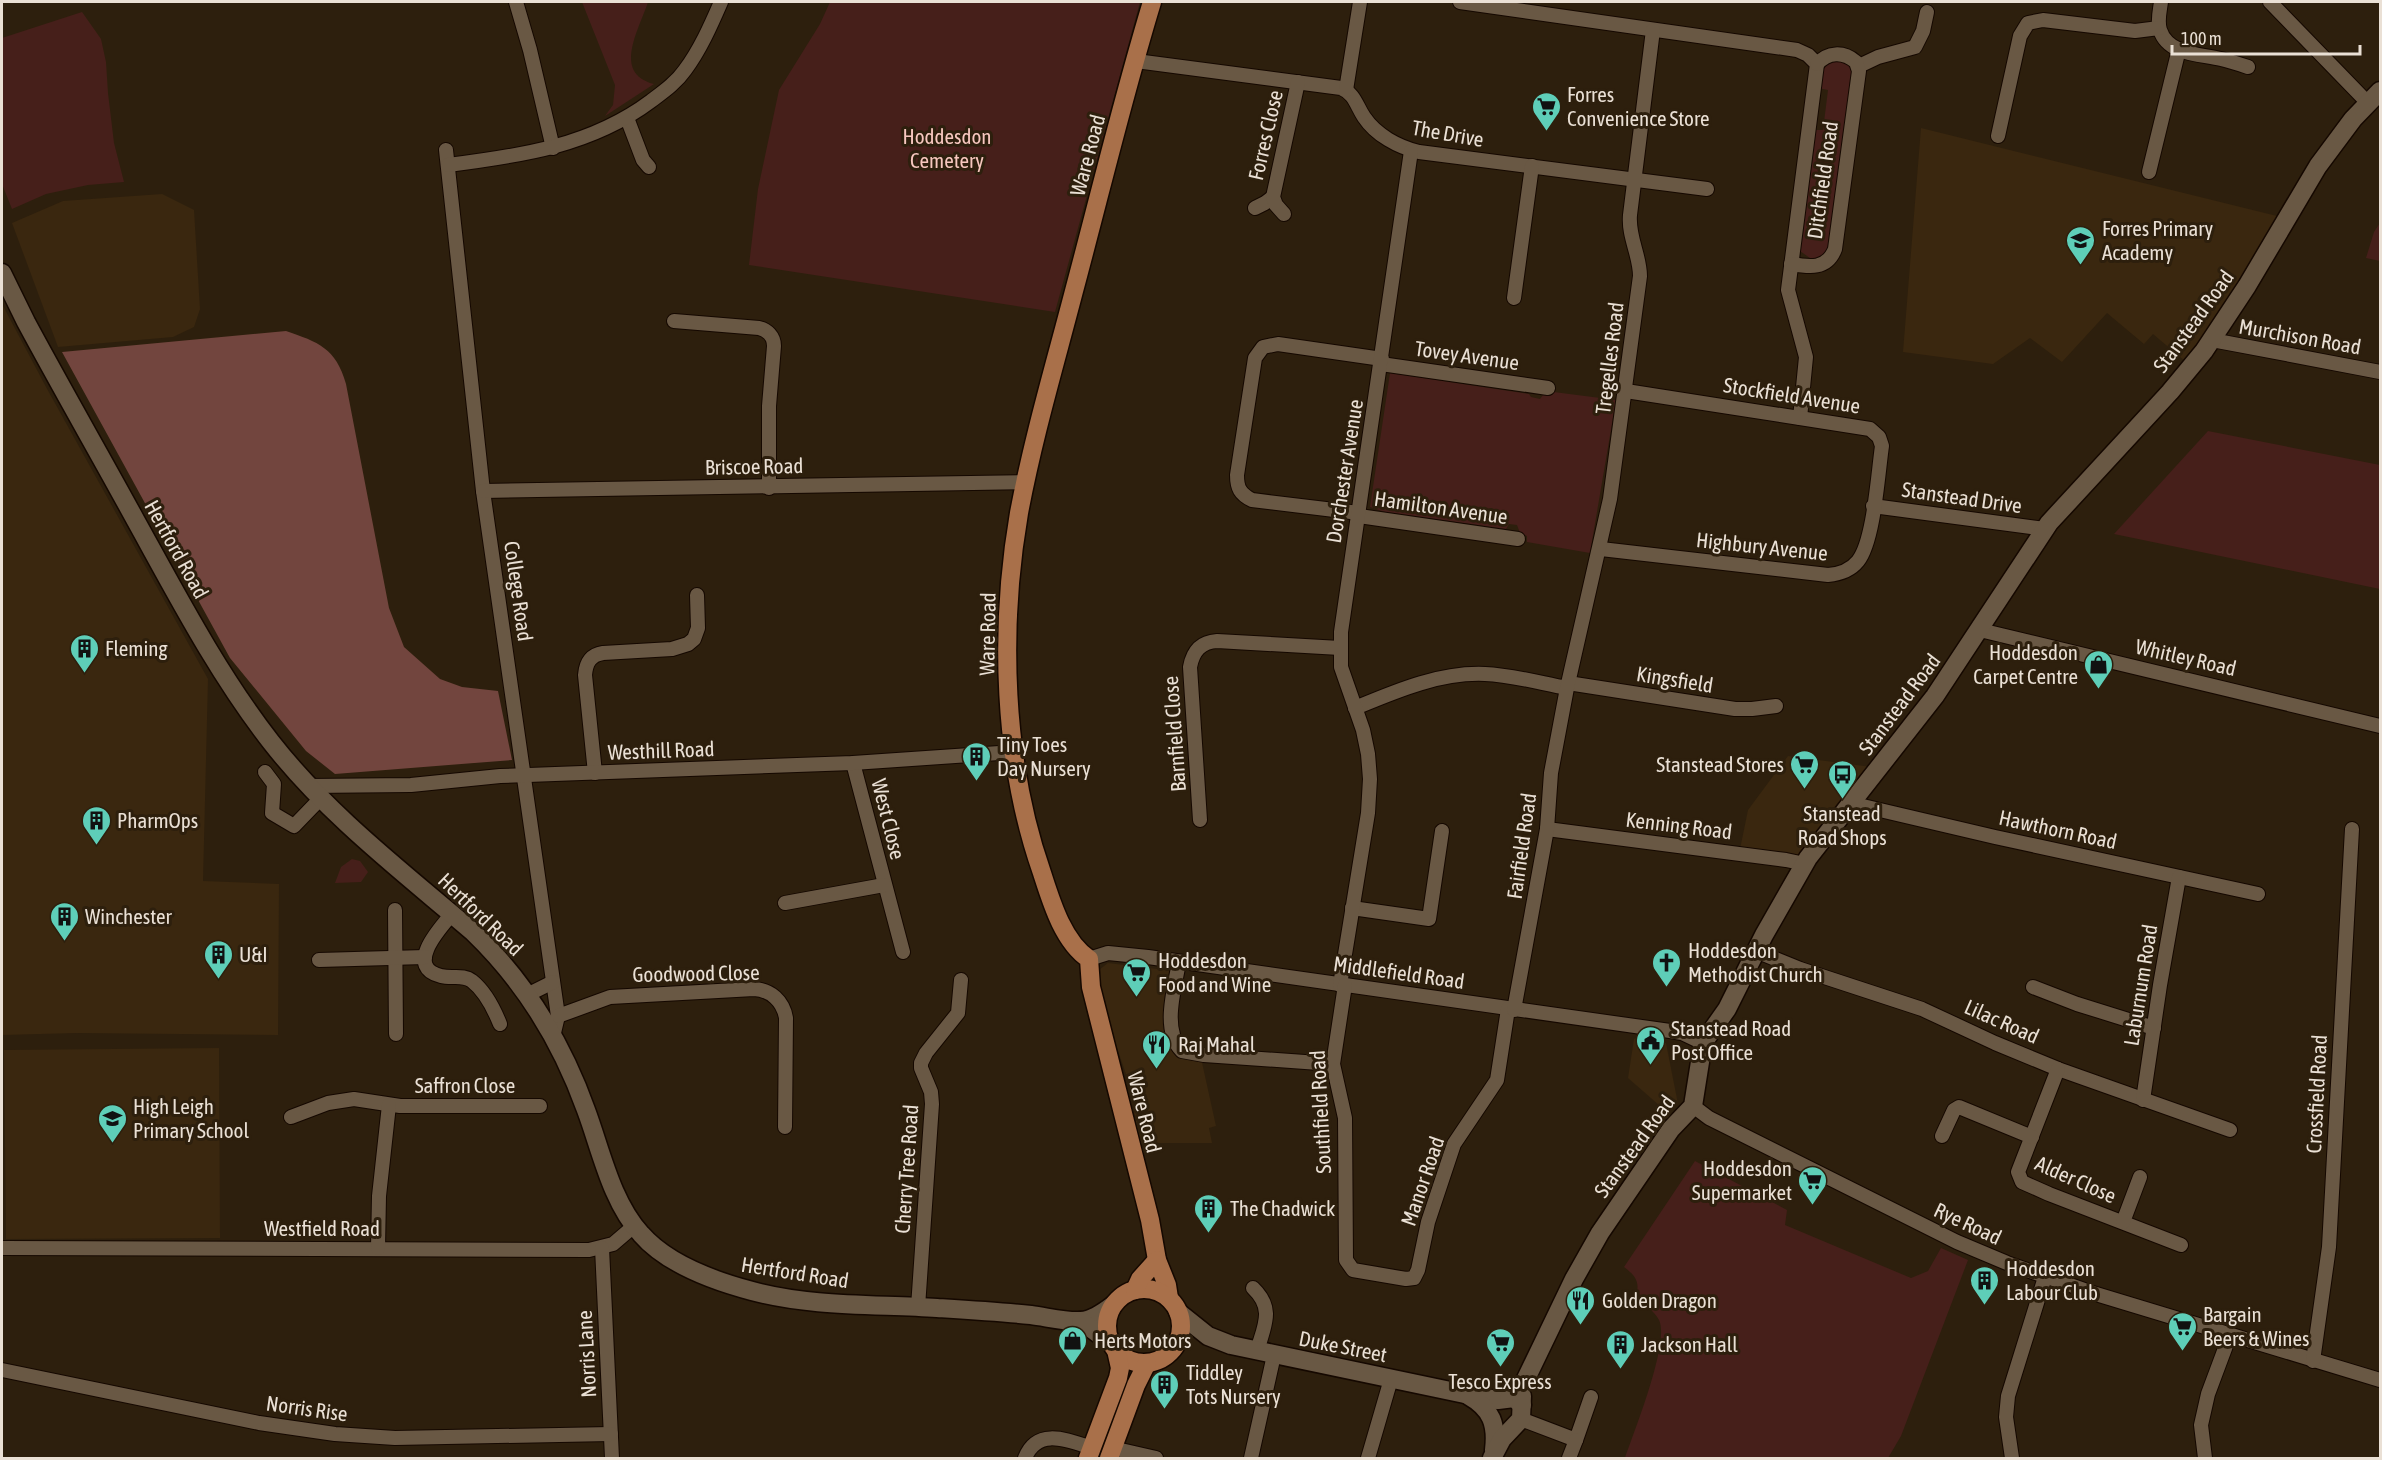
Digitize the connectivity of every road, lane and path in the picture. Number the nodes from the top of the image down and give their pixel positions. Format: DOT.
graph roads {
  1 [pos="516,2"];
  2 [pos="721,2"];
  3 [pos="1152,2"];
  4 [pos="1360,2"];
  5 [pos="1460,2"];
  6 [pos="2161,2"];
  7 [pos="2275,3"];
  8 [pos="1927,12"];
  9 [pos="2159,28"];
  10 [pos="1653,30"];
  11 [pos="2179,49"];
  12 [pos="1136,61"];
  13 [pos="1817,64"];
  14 [pos="1859,66"];
  15 [pos="2248,67"];
  16 [pos="1298,82"];
  17 [pos="1346,90"];
  18 [pos="2374,97"];
  19 [pos="627,118"];
  20 [pos="1998,136"];
  21 [pos="552,148"];
  22 [pos="446,150"];
  23 [pos="1411,151"];
  24 [pos="448,165"];
  25 [pos="1532,166"];
  26 [pos="648,167"];
  27 [pos="2149,172"];
  28 [pos="1634,180"];
  29 [pos="1707,189"];
  30 [pos="1272,197"];
  31 [pos="1255,208"];
  32 [pos="1284,214"];
  33 [pos="1791,264"];
  34 [pos="2,273"];
  35 [pos="1514,298"];
  36 [pos="674,321"];
  37 [pos="2212,340"];
  38 [pos="1382,362"];
  39 [pos="2380,372"];
  40 [pos="1548,388"];
  41 [pos="1626,391"];
  42 [pos="1800,418"];
  43 [pos="1026,482"];
  44 [pos="769,488"];
  45 [pos="483,491"];
  46 [pos="1873,506"];
  47 [pos="1359,515"];
  48 [pos="2045,529"];
  49 [pos="1518,539"];
  50 [pos="1600,549"];
  51 [pos="697,595"];
  52 [pos="1980,630"];
  53 [pos="1340,648"];
  54 [pos="1568,685"];
  55 [pos="1776,706"];
  56 [pos="1355,708"];
  57 [pos="2380,726"];
  58 [pos="1014,752"];
  59 [pos="853,763"];
  60 [pos="265,772"];
  61 [pos="595,773"];
  62 [pos="525,775"];
  63 [pos="316,791"];
  64 [pos="1850,803"];
  65 [pos="1200,820"];
  66 [pos="1547,829"];
  67 [pos="2352,829"];
  68 [pos="1442,831"];
  69 [pos="1805,864"];
  70 [pos="2179,878"];
  71 [pos="884,885"];
  72 [pos="2258,894"];
  73 [pos="785,903"];
  74 [pos="1352,908"];
  75 [pos="395,910"];
  76 [pos="452,914"];
  77 [pos="1756,951"];
  78 [pos="903,952"];
  79 [pos="425,957"];
  80 [pos="395,959"];
  81 [pos="1089,959"];
  82 [pos="319,960"];
  83 [pos="1179,962"];
  84 [pos="961,980"];
  85 [pos="553,982"];
  86 [pos="1342,985"];
  87 [pos="2033,987"];
  88 [pos="527,995"];
  89 [pos="1511,1009"];
  90 [pos="558,1016"];
  91 [pos="500,1024"];
  92 [pos="2154,1028"];
  93 [pos="396,1034"];
  94 [pos="553,1037"];
  95 [pos="1702,1043"];
  96 [pos="1334,1064"];
  97 [pos="2058,1069"];
  98 [pos="2144,1100"];
  99 [pos="389,1105"];
  100 [pos="540,1106"];
  101 [pos="1693,1106"];
  102 [pos="291,1117"];
  103 [pos="785,1127"];
  104 [pos="2230,1130"];
  105 [pos="1942,1136"];
  106 [pos="2032,1137"];
  107 [pos="2140,1177"];
  108 [pos="2123,1222"];
  109 [pos="634,1226"];
  110 [pos="2181,1245"];
  111 [pos="2,1248"];
  112 [pos="378,1248"];
  113 [pos="602,1248"];
  114 [pos="1157,1260"];
  115 [pos="1418,1270"];
  116 [pos="2045,1277"];
  117 [pos="1253,1288"];
  118 [pos="1135,1290"];
  119 [pos="1113,1305"];
  120 [pos="1174,1305"];
  121 [pos="918,1307"];
  122 [pos="1081,1321"];
  123 [pos="2230,1335"];
  124 [pos="1114,1347"];
  125 [pos="1265,1353"];
  126 [pos="2313,1361"];
  127 [pos="1147,1363"];
  128 [pos="2,1370"];
  129 [pos="1391,1379"];
  130 [pos="2380,1380"];
  131 [pos="1465,1394"];
  132 [pos="1591,1397"];
  133 [pos="1517,1408"];
  134 [pos="611,1434"];
  135 [pos="1576,1440"];
  136 [pos="1090,1453"];
  137 [pos="1110,1453"];
  138 [pos="1493,1455"];
  139 [pos="612,1458"];
  140 [pos="1025,1458"];
  141 [pos="1156,1458"];
  142 [pos="1251,1458"];
  143 [pos="1368,1458"];
  144 [pos="1569,1458"];
  145 [pos="2012,1458"];
  146 [pos="2205,1458"];
  1 -- 21 [label="street"];
  2 -- 19 [label="street"];
  3 -- 12 [label="main road, Ware Road"];
  4 -- 17 [label="street"];
  5 -- 10 [label="street"];
  6 -- 9 [label="street"];
  7 -- 18 [label="street"];
  8 -- 14 [label="street"];
  9 -- 11 [label="street"];
  9 -- 20 [label="street"];
  10 -- 13 [label="street"];
  10 -- 28 [label="street, Tregelles Road"];
  11 -- 15 [label="street"];
  11 -- 27 [label="street"];
  12 -- 16 [label="street"];
  12 -- 43 [label="main road, Ware Road"];
  13 -- 14 [label="street"];
  13 -- 33 [label="street, Ditchfield Road"];
  14 -- 33 [label="street, Ditchfield Road"];
  16 -- 17 [label="street"];
  16 -- 30 [label="street, Forres Close"];
  17 -- 23 [label="street, The Drive"];
  18 -- 37 [label="street, Stanstead Road"];
  19 -- 21 [label="street"];
  19 -- 26 [label="street"];
  21 -- 24 [label="street"];
  22 -- 24 [label="street, College Road"];
  23 -- 25 [label="street, The Drive"];
  23 -- 38 [label="street, Dorchester Avenue"];
  24 -- 45 [label="street, College Road"];
  25 -- 28 [label="street, The Drive"];
  25 -- 35 [label="street"];
  28 -- 29 [label="street, The Drive"];
  28 -- 41 [label="street, Tregelles Road"];
  30 -- 31 [label="street, Forres Close"];
  30 -- 32 [label="street, Forres Close"];
  33 -- 42 [label="street, Ditchfield Road"];
  34 -- 63 [label="street, Hertford Road"];
  36 -- 44 [label="street"];
  37 -- 39 [label="street, Murchison Road"];
  37 -- 48 [label="street, Stanstead Road"];
  38 -- 40 [label="street, Tovey Avenue"];
  38 -- 47 [label="street, Dorchester Avenue"];
  38 -- 47 [label="street, Tovey Avenue"];
  41 -- 42 [label="street, Stockfield Avenue"];
  41 -- 50 [label="street, Tregelles Road"];
  42 -- 46 [label="street, Stockfield Avenue"];
  43 -- 44 [label="street, Briscoe Road"];
  43 -- 58 [label="main road, Ware Road"];
  44 -- 45 [label="street, Briscoe Road"];
  45 -- 62 [label="street, College Road"];
  46 -- 48 [label="street, Stanstead Drive"];
  46 -- 50 [label="street, Highbury Avenue"];
  47 -- 49 [label="street, Hamilton Avenue"];
  47 -- 53 [label="street, Dorchester Avenue"];
  48 -- 52 [label="street, Stanstead Road"];
  50 -- 54 [label="street, Tregelles Road"];
  51 -- 61 [label="street"];
  52 -- 57 [label="street, Whitley Road"];
  52 -- 64 [label="street, Stanstead Road"];
  53 -- 56 [label="street, Dorchester Avenue"];
  53 -- 65 [label="street, Barnfield Close"];
  54 -- 55 [label="street, Kingsfield"];
  54 -- 56 [label="street, Kingsfield"];
  54 -- 66 [label="street, Fairfield Road"];
  56 -- 74 [label="street, Dorchester Avenue"];
  58 -- 59 [label="street, Westhill Road"];
  58 -- 81 [label="main road, Ware Road"];
  59 -- 61 [label="street, Westhill Road"];
  59 -- 71 [label="street, West Close"];
  60 -- 63 [label="street"];
  61 -- 62 [label="street, Westhill Road"];
  62 -- 63 [label="street, Westhill Road"];
  62 -- 85 [label="street, College Road"];
  63 -- 76 [label="street, Hertford Road"];
  64 -- 69 [label="street, Stanstead Road"];
  64 -- 70 [label="street, Hawthorn Road"];
  66 -- 69 [label="street, Kenning Road"];
  66 -- 89 [label="street, Fairfield Road"];
  67 -- 126 [label="street, Crossfield Road"];
  68 -- 74 [label="street"];
  69 -- 77 [label="street, Stanstead Road"];
  70 -- 72 [label="street, Hawthorn Road"];
  70 -- 92 [label="street, Laburnum Road"];
  71 -- 73 [label="street, West Close"];
  71 -- 78 [label="street, West Close"];
  74 -- 86 [label="street, Southfield Road"];
  75 -- 80 [label="street"];
  76 -- 79 [label="street"];
  76 -- 88 [label="street, Hertford Road"];
  77 -- 95 [label="street, Stanstead Road"];
  77 -- 97 [label="street, Lilac Road"];
  79 -- 80 [label="street"];
  79 -- 91 [label="street"];
  80 -- 82 [label="street"];
  80 -- 93 [label="street"];
  81 -- 83 [label="street, Middlefield Road"];
  81 -- 114 [label="main road, Ware Road"];
  83 -- 86 [label="street, Middlefield Road"];
  83 -- 96 [label="street"];
  84 -- 121 [label="street, Cherry Tree Road"];
  85 -- 88 [label="street"];
  85 -- 90 [label="street, College Road"];
  86 -- 89 [label="street, Middlefield Road"];
  86 -- 96 [label="street, Southfield Road"];
  87 -- 92 [label="street"];
  88 -- 94 [label="street, Hertford Road"];
  89 -- 95 [label="street, Middlefield Road"];
  89 -- 115 [label="street, Manor Road"];
  90 -- 94 [label="street, College Road"];
  90 -- 103 [label="street, Goodwood Close"];
  92 -- 98 [label="street, Laburnum Road"];
  94 -- 109 [label="street, Hertford Road"];
  95 -- 101 [label="street, Stanstead Road"];
  96 -- 115 [label="street, Southfield Road"];
  97 -- 98 [label="street, Lilac Road"];
  97 -- 106 [label="street, Alder Close"];
  98 -- 104 [label="street, Lilac Road"];
  99 -- 100 [label="street, Saffron Close"];
  99 -- 102 [label="street, Saffron Close"];
  99 -- 112 [label="street, Saffron Close"];
  101 -- 116 [label="street, Rye Road"];
  101 -- 133 [label="street, Stanstead Road"];
  105 -- 106 [label="street, Alder Close"];
  106 -- 108 [label="street, Alder Close"];
  107 -- 108 [label="street, Alder Close"];
  108 -- 110 [label="street, Alder Close"];
  109 -- 113 [label="street"];
  109 -- 121 [label="street, Hertford Road"];
  111 -- 112 [label="street, Westfield Road"];
  112 -- 113 [label="street, Westfield Road"];
  113 -- 134 [label="street, Norris Lane"];
  114 -- 118 [label="main road"];
  114 -- 120 [label="main road, Ware Road"];
  116 -- 123 [label="street, Rye Road"];
  116 -- 145 [label="street"];
  117 -- 125 [label="street"];
  118 -- 119 [label="main road"];
  118 -- 120 [label="main road"];
  119 -- 122 [label="street"];
  119 -- 124 [label="main road"];
  120 -- 125 [label="street, Duke Street"];
  120 -- 127 [label="main road"];
  121 -- 122 [label="street, Hertford Road"];
  122 -- 124 [label="street"];
  123 -- 126 [label="street, Rye Road"];
  123 -- 146 [label="street"];
  124 -- 127 [label="main road"];
  124 -- 136 [label="main road"];
  125 -- 129 [label="street, Duke Street"];
  125 -- 142 [label="street"];
  126 -- 130 [label="street, Rye Road"];
  127 -- 137 [label="main road"];
  128 -- 134 [label="street, Norris Rise"];
  129 -- 131 [label="street, Duke Street"];
  129 -- 143 [label="street"];
  131 -- 133 [label="street, Duke Street"];
  131 -- 138 [label="street"];
  132 -- 135 [label="street"];
  133 -- 135 [label="street"];
  133 -- 138 [label="street"];
  134 -- 139 [label="street, Norris Lane"];
  135 -- 144 [label="street"];
  136 -- 140 [label="street"];
  137 -- 141 [label="street"];
}
